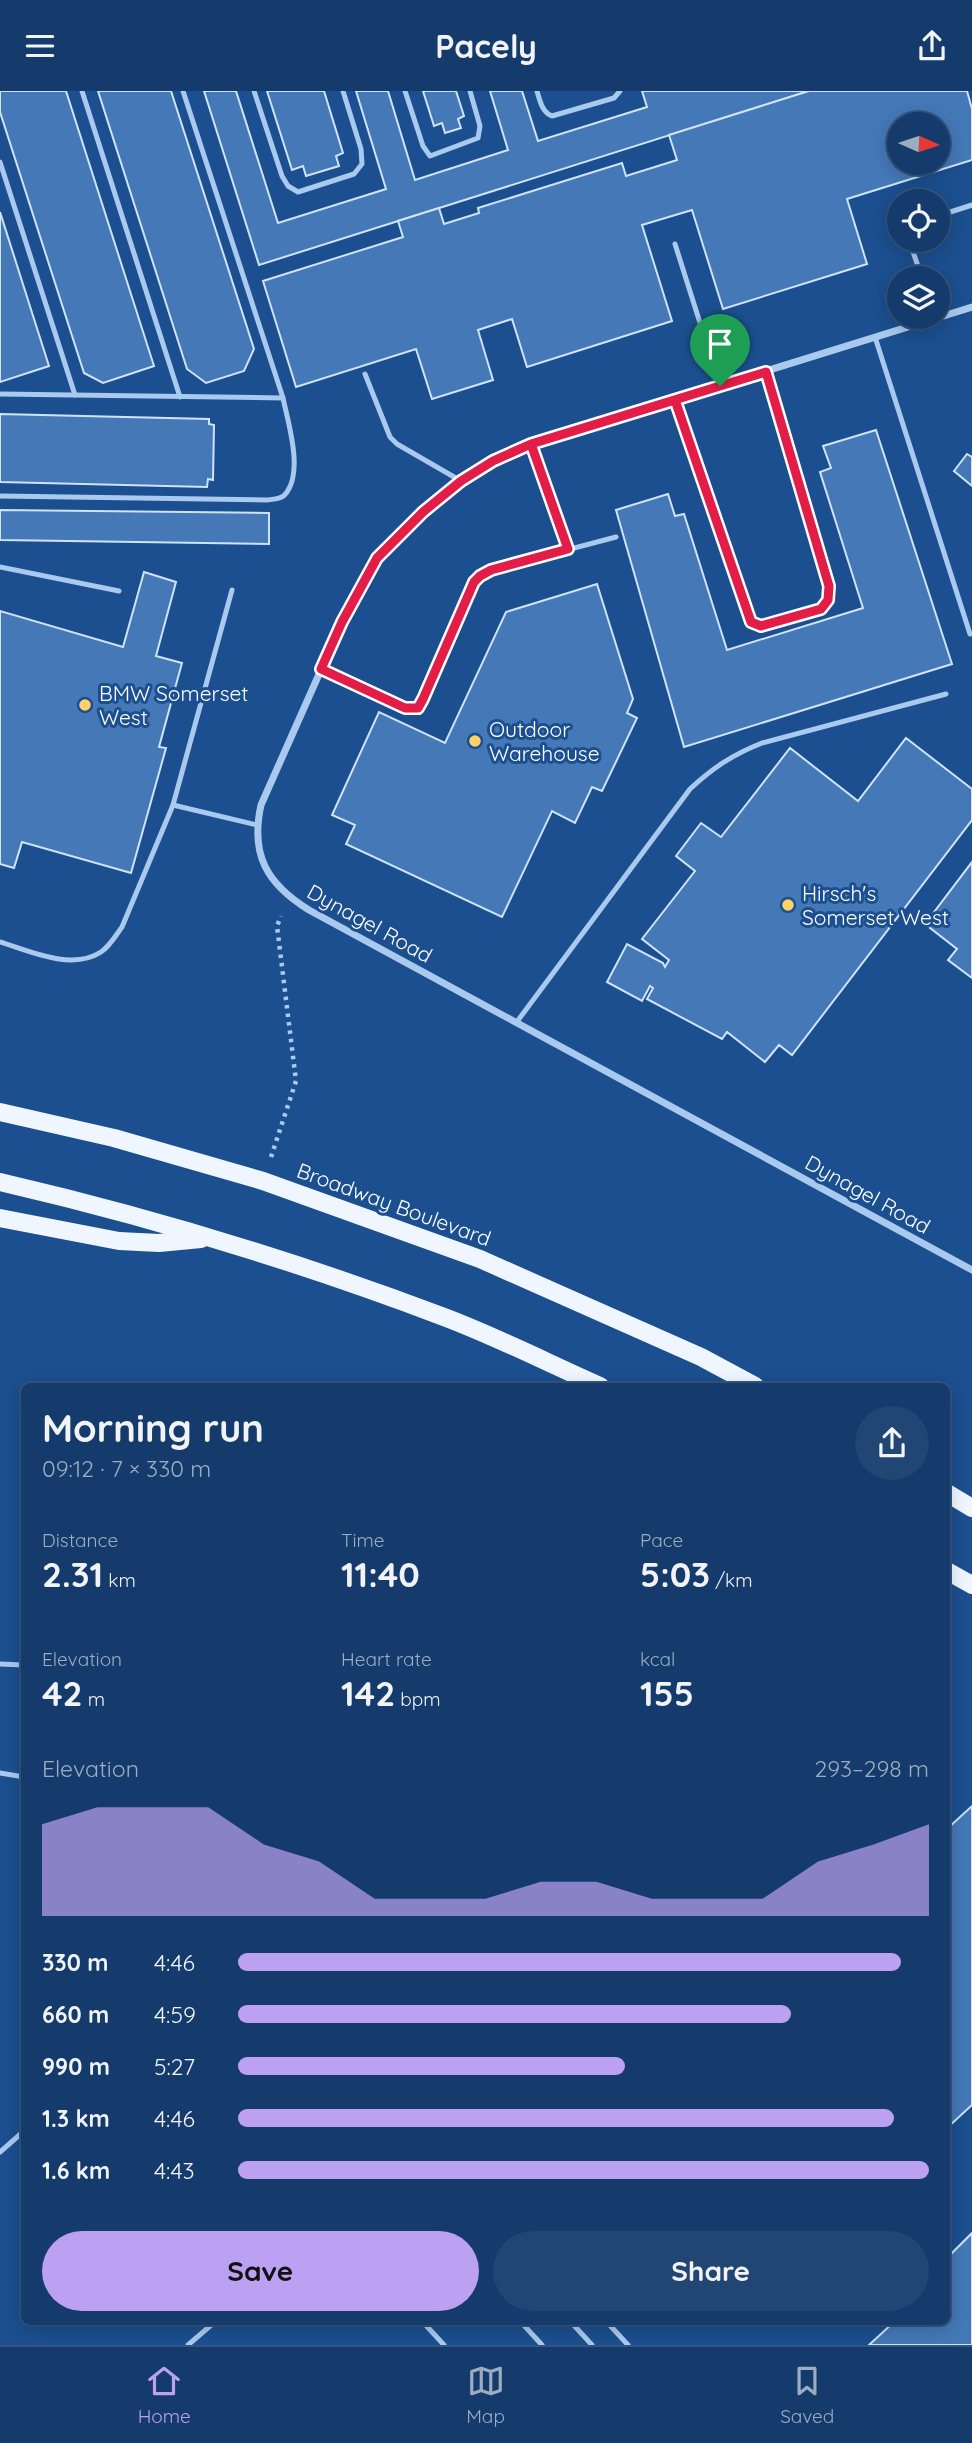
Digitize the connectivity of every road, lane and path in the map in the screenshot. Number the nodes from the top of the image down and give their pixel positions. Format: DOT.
graph roads {
  1 [pos="82,91"];
  2 [pos="183,91"];
  3 [pos="254,91"];
  4 [pos="343,91"];
  5 [pos="405,91"];
  6 [pos="470,91"];
  7 [pos="537,91"];
  8 [pos="620,91"];
  9 [pos="0,162"];
  10 [pos="972,205"];
  11 [pos="950,212"];
  12 [pos="675,244"];
  13 [pos="972,307"];
  14 [pos="950,313"];
  15 [pos="899,329"];
  16 [pos="875,337"];
  17 [pos="766,372"];
  18 [pos="365,374"];
  19 [pos="720,386"];
  20 [pos="0,394"];
  21 [pos="75,395"];
  22 [pos="180,397"];
  23 [pos="282,398"];
  24 [pos="675,400"];
  25 [pos="531,444"];
  26 [pos="461,481"];
  27 [pos="0,496"];
  28 [pos="616,537"];
  29 [pos="568,549"];
  30 [pos="0,567"];
  31 [pos="232,590"];
  32 [pos="119,591"];
  33 [pos="970,634"];
  34 [pos="321,669"];
  35 [pos="946,694"];
  36 [pos="173,805"];
  37 [pos="257,825"];
  38 [pos="289,897"];
  39 [pos="0,942"];
  40 [pos="516,1023"];
  41 [pos="0,1112"];
  42 [pos="263,1181"];
  43 [pos="0,1182"];
  44 [pos="0,1219"];
  45 [pos="215,1238"];
  46 [pos="972,1270"];
  47 [pos="593,1383"];
  48 [pos="749,1383"];
  49 [pos="950,1495"];
  50 [pos="972,1508"];
  51 [pos="950,1573"];
  52 [pos="972,1585"];
  53 [pos="0,1664"];
  54 [pos="21,1665"];
  55 [pos="0,1773"];
  56 [pos="21,1776"];
  57 [pos="21,2133"];
  58 [pos="0,2152"];
  59 [pos="211,2325"];
  60 [pos="426,2325"];
  61 [pos="524,2325"];
  62 [pos="574,2325"];
  63 [pos="610,2325"];
  64 [pos="188,2345"];
  65 [pos="444,2345"];
  66 [pos="542,2345"];
  67 [pos="592,2345"];
  68 [pos="628,2345"];
  1 -- 22 [label="lane"];
  2 -- 23 [label="lane"];
  3 -- 4 [label="lane"];
  5 -- 6 [label="lane"];
  7 -- 8 [label="lane"];
  9 -- 21 [label="lane"];
  10 -- 11 [label="lane"];
  12 -- 19 [label="lane"];
  13 -- 14 [label="street, Dynagel Road"];
  15 -- 16 [label="street, Dynagel Road"];
  16 -- 17 [label="street, Dynagel Road"];
  16 -- 33 [label="lane"];
  17 -- 19 [label="street, Dynagel Road"];
  17 -- 24 [label="lane"];
  18 -- 26 [label="lane"];
  19 -- 24 [label="street, Dynagel Road"];
  20 -- 21 [label="lane"];
  21 -- 22 [label="lane"];
  22 -- 23 [label="lane"];
  23 -- 27 [label="lane"];
  24 -- 25 [label="street, Dynagel Road"];
  25 -- 26 [label="street, Dynagel Road"];
  25 -- 29 [label="lane"];
  26 -- 34 [label="street, Dynagel Road"];
  28 -- 29 [label="lane"];
  29 -- 34 [label="lane"];
  30 -- 32 [label="lane"];
  31 -- 36 [label="lane"];
  34 -- 37 [label="street, Dynagel Road"];
  35 -- 40 [label="lane"];
  36 -- 37 [label="lane"];
  36 -- 39 [label="lane"];
  37 -- 38 [label="street, Dynagel Road"];
  38 -- 40 [label="street, Dynagel Road"];
  38 -- 42 [label="path"];
  40 -- 46 [label="street, Dynagel Road"];
  41 -- 42 [label="main road, Broadway Boulevard"];
  42 -- 48 [label="main road, Broadway Boulevard"];
  43 -- 45 [label="main road"];
  44 -- 45 [label="main road"];
  45 -- 47 [label="main road"];
  49 -- 50 [label="main road"];
  51 -- 52 [label="main road"];
  53 -- 54 [label="lane"];
  55 -- 56 [label="lane"];
  57 -- 58 [label="lane"];
  59 -- 64 [label="lane"];
  60 -- 65 [label="lane"];
  61 -- 66 [label="lane"];
  62 -- 67 [label="lane"];
  63 -- 68 [label="lane"];
}
